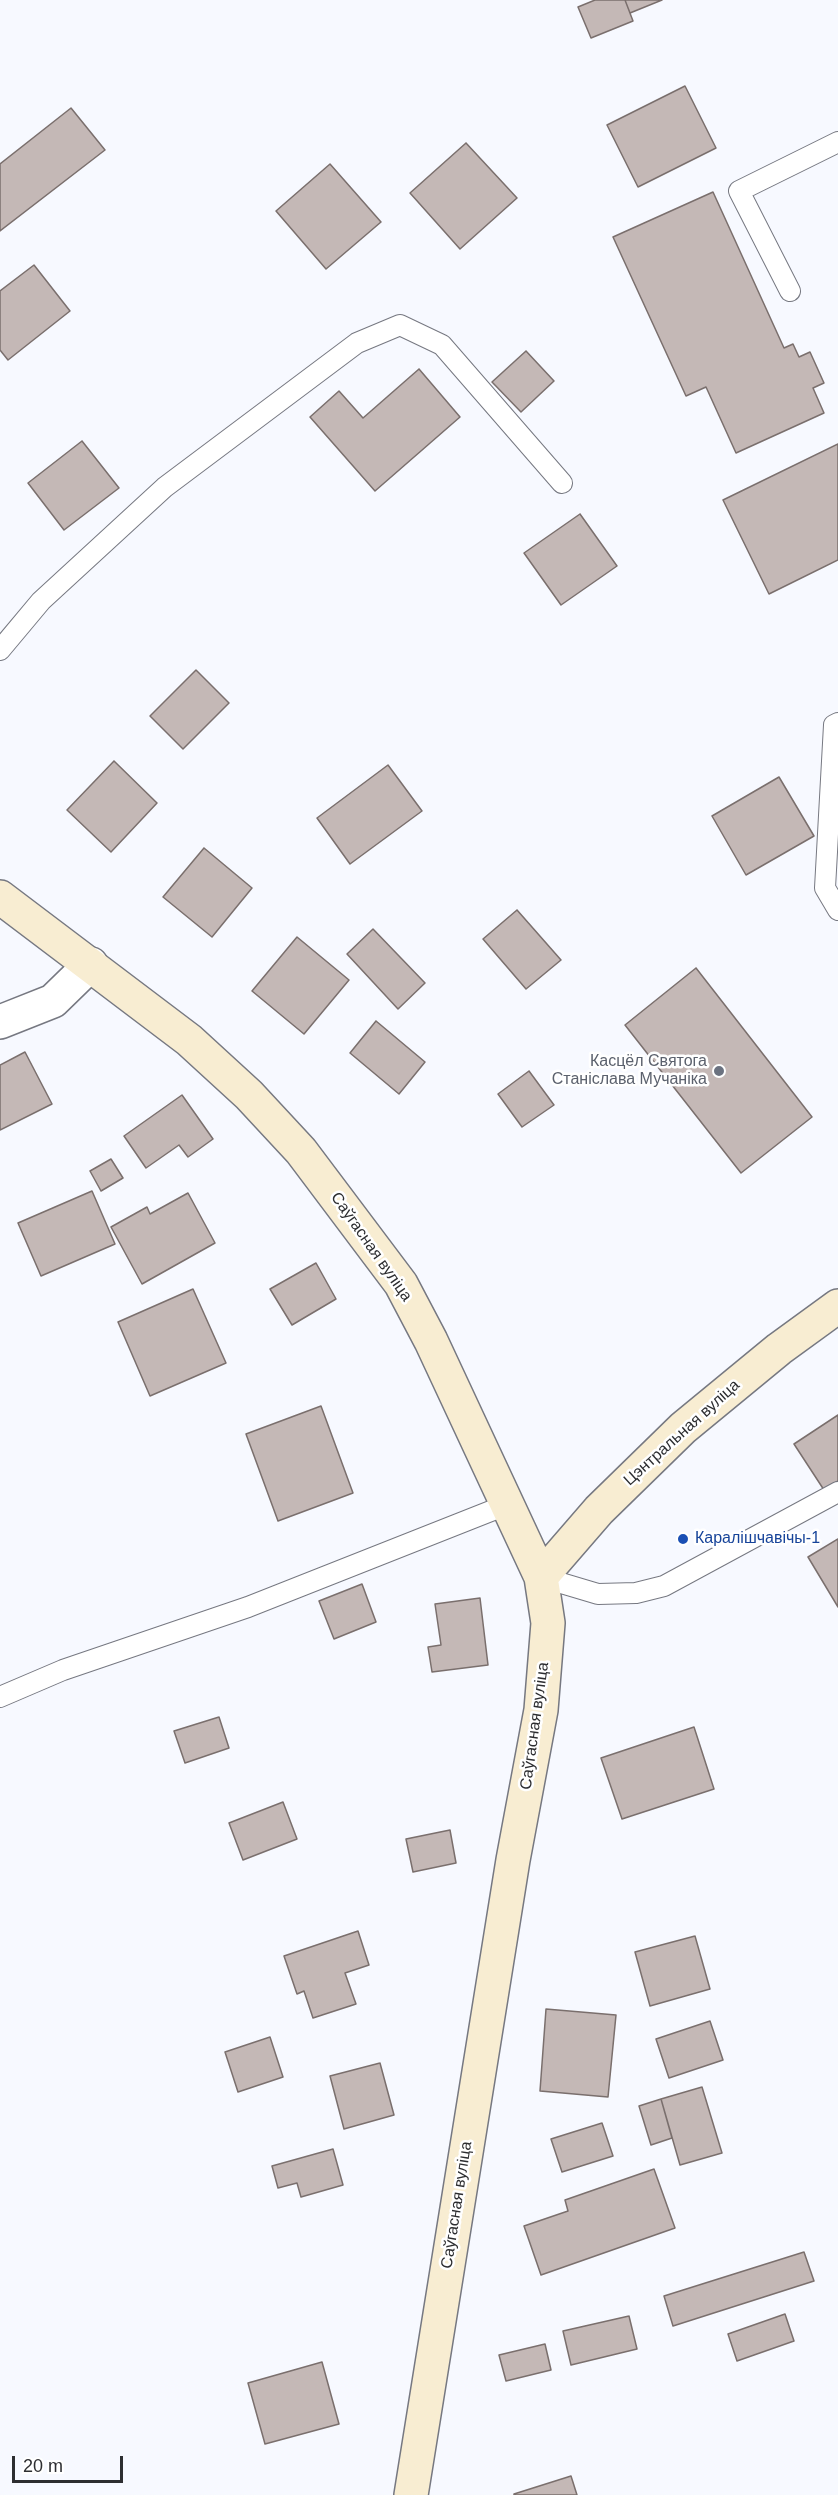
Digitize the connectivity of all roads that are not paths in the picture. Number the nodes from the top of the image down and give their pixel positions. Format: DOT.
graph roads {
  1 [pos="838,142"];
  2 [pos="790,291"];
  3 [pos="562,483"];
  4 [pos="0,650"];
  5 [pos="838,723"];
  6 [pos="0,897"];
  7 [pos="838,910"];
  8 [pos="91,964"];
  9 [pos="0,1022"];
  10 [pos="838,1306"];
  11 [pos="838,1492"];
  12 [pos="506,1505"];
  13 [pos="541,1577"];
  14 [pos="0,1697"];
  15 [pos="411,2495"];
  1 -- 2 [label="lane"];
  3 -- 4 [label="lane"];
  5 -- 7 [label="lane"];
  6 -- 8 [label="main road, Саўгасная вуліца"];
  8 -- 9 [label="street"];
  8 -- 12 [label="main road, Саўгасная вуліца"];
  10 -- 13 [label="main road, Цэнтральная вуліца"];
  11 -- 13 [label="lane"];
  12 -- 13 [label="main road, Саўгасная вуліца"];
  12 -- 14 [label="lane"];
  13 -- 15 [label="main road, Саўгасная вуліца"];
}
